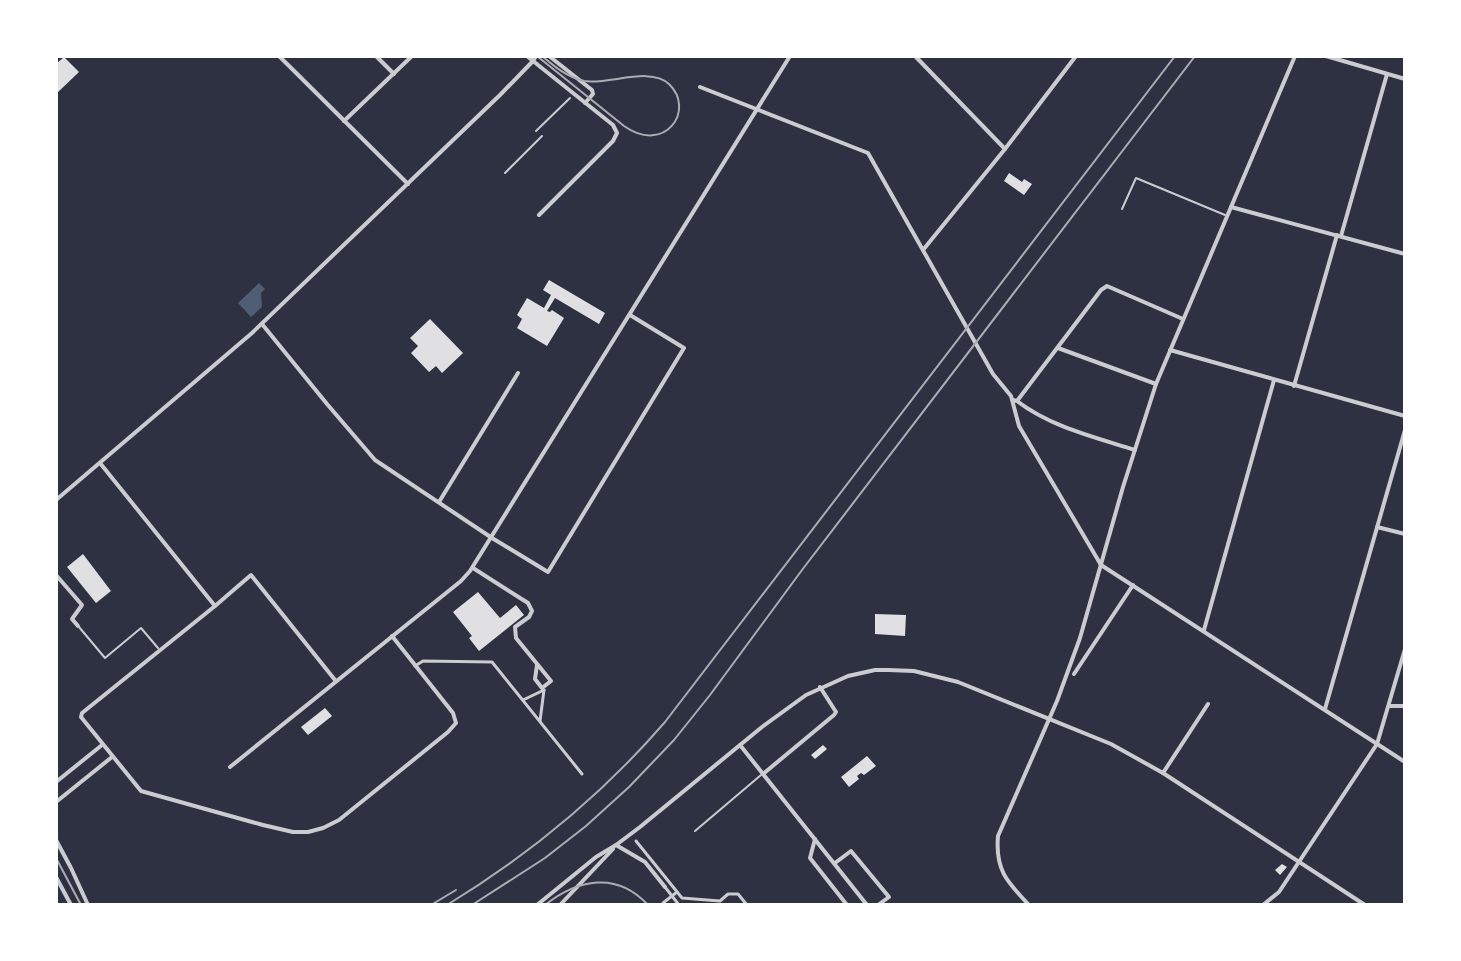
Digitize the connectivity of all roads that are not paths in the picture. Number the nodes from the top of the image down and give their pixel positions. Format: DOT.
graph roads {
  1 [pos="279,56"];
  2 [pos="376,56"];
  3 [pos="412,56"];
  4 [pos="527,56"];
  5 [pos="549,56"];
  6 [pos="790,56"];
  7 [pos="915,56"];
  8 [pos="1295,56"];
  9 [pos="1326,56"];
  10 [pos="1075,57"];
  11 [pos="535,58"];
  12 [pos="394,74"];
  13 [pos="1387,74"];
  14 [pos="1405,79"];
  15 [pos="700,87"];
  16 [pos="570,98"];
  17 [pos="585,103"];
  18 [pos="757,109"];
  19 [pos="344,121"];
  20 [pos="536,131"];
  21 [pos="542,136"];
  22 [pos="1005,149"];
  23 [pos="505,173"];
  24 [pos="408,184"];
  25 [pos="1231,207"];
  26 [pos="1122,209"];
  27 [pos="539,215"];
  28 [pos="1227,216"];
  29 [pos="1339,235"];
  30 [pos="923,250"];
  31 [pos="1405,254"];
  32 [pos="630,315"];
  33 [pos="1183,319"];
  34 [pos="262,324"];
  35 [pos="1058,348"];
  36 [pos="1170,350"];
  37 [pos="518,373"];
  38 [pos="1274,380"];
  39 [pos="1156,384"];
  40 [pos="1294,386"];
  41 [pos="1015,401"];
  42 [pos="1405,416"];
  43 [pos="1405,430"];
  44 [pos="1135,450"];
  45 [pos="100,463"];
  46 [pos="56,500"];
  47 [pos="439,502"];
  48 [pos="1377,527"];
  49 [pos="1405,534"];
  50 [pos="492,538"];
  51 [pos="1101,565"];
  52 [pos="473,568"];
  53 [pos="56,575"];
  54 [pos="62,581"];
  55 [pos="1133,585"];
  56 [pos="56,586"];
  57 [pos="215,606"];
  58 [pos="78,626"];
  59 [pos="1204,630"];
  60 [pos="392,636"];
  61 [pos="1405,649"];
  62 [pos="160,650"];
  63 [pos="537,665"];
  64 [pos="415,666"];
  65 [pos="1074,674"];
  66 [pos="336,681"];
  67 [pos="820,687"];
  68 [pos="523,700"];
  69 [pos="1208,704"];
  70 [pos="1389,706"];
  71 [pos="1405,706"];
  72 [pos="1325,709"];
  73 [pos="1048,719"];
  74 [pos="540,722"];
  75 [pos="1377,744"];
  76 [pos="102,745"];
  77 [pos="740,745"];
  78 [pos="112,757"];
  79 [pos="1405,762"];
  80 [pos="230,767"];
  81 [pos="1163,773"];
  82 [pos="582,774"];
  83 [pos="763,774"];
  84 [pos="56,782"];
  85 [pos="56,802"];
  86 [pos="695,831"];
  87 [pos="815,839"];
  88 [pos="56,840"];
  89 [pos="636,841"];
  90 [pos="616,845"];
  91 [pos="1299,863"];
  92 [pos="834,864"];
  93 [pos="56,877"];
  94 [pos="665,887"];
  95 [pos="677,892"];
  96 [pos="672,896"];
  97 [pos="71,905"];
  98 [pos="88,905"];
  99 [pos="537,905"];
  100 [pos="560,905"];
  101 [pos="665,905"];
  102 [pos="679,905"];
  103 [pos="747,905"];
  104 [pos="847,905"];
  105 [pos="867,905"];
  106 [pos="878,905"];
  107 [pos="1029,905"];
  108 [pos="1263,905"];
  109 [pos="1365,905"];
  1 -- 19 [label="street"];
  2 -- 12 [label="street"];
  3 -- 12 [label="street"];
  4 -- 11 [label="street"];
  5 -- 17 [label="street"];
  6 -- 18 [label="street"];
  7 -- 22 [label="street"];
  8 -- 25 [label="street"];
  9 -- 13 [label="street"];
  10 -- 22 [label="street"];
  11 -- 17 [label="street"];
  11 -- 24 [label="street"];
  12 -- 19 [label="street"];
  13 -- 14 [label="street"];
  13 -- 29 [label="street"];
  15 -- 18 [label="street"];
  16 -- 20 [label="lane"];
  17 -- 27 [label="street"];
  18 -- 30 [label="street"];
  18 -- 32 [label="street"];
  19 -- 24 [label="street"];
  21 -- 23 [label="lane"];
  22 -- 30 [label="street"];
  24 -- 34 [label="street"];
  25 -- 28 [label="street"];
  25 -- 29 [label="street"];
  26 -- 28 [label="lane"];
  28 -- 33 [label="street"];
  29 -- 31 [label="street"];
  29 -- 40 [label="street"];
  30 -- 41 [label="street"];
  32 -- 50 [label="street"];
  32 -- 50 [label="street"];
  33 -- 35 [label="street"];
  33 -- 36 [label="street"];
  34 -- 45 [label="street"];
  34 -- 47 [label="street"];
  35 -- 39 [label="street"];
  35 -- 41 [label="street"];
  36 -- 38 [label="street"];
  36 -- 39 [label="street"];
  37 -- 47 [label="street"];
  38 -- 40 [label="street"];
  38 -- 59 [label="street"];
  39 -- 44 [label="street"];
  40 -- 42 [label="street"];
  41 -- 44 [label="street"];
  41 -- 51 [label="street"];
  43 -- 48 [label="street"];
  44 -- 51 [label="street"];
  45 -- 46 [label="street"];
  45 -- 57 [label="street"];
  47 -- 50 [label="street"];
  48 -- 49 [label="street"];
  48 -- 72 [label="street"];
  50 -- 52 [label="street"];
  51 -- 55 [label="street"];
  51 -- 73 [label="street"];
  52 -- 60 [label="street"];
  52 -- 63 [label="street"];
  53 -- 54 [label="street"];
  54 -- 56 [label="street"];
  54 -- 58 [label="street"];
  55 -- 59 [label="street"];
  55 -- 65 [label="street"];
  57 -- 62 [label="street"];
  57 -- 66 [label="street"];
  58 -- 62 [label="lane"];
  59 -- 72 [label="street"];
  60 -- 64 [label="street"];
  60 -- 66 [label="street"];
  61 -- 70 [label="street"];
  62 -- 76 [label="street"];
  63 -- 63 [label="street"];
  64 -- 68 [label="street"];
  64 -- 78 [label="street"];
  66 -- 80 [label="street"];
  67 -- 73 [label="street"];
  67 -- 77 [label="street"];
  67 -- 83 [label="street"];
  68 -- 74 [label="street"];
  68 -- 74 [label="street"];
  69 -- 81 [label="street"];
  70 -- 71 [label="street"];
  70 -- 75 [label="street"];
  72 -- 75 [label="street"];
  73 -- 81 [label="street"];
  73 -- 107 [label="street"];
  74 -- 82 [label="street"];
  75 -- 79 [label="street"];
  75 -- 91 [label="street"];
  76 -- 78 [label="street"];
  76 -- 84 [label="street"];
  77 -- 83 [label="street"];
  77 -- 90 [label="street"];
  78 -- 85 [label="street"];
  81 -- 91 [label="street"];
  83 -- 86 [label="lane"];
  83 -- 87 [label="street"];
  87 -- 92 [label="street"];
  87 -- 104 [label="street"];
  88 -- 98 [label="street"];
  89 -- 95 [label="street"];
  90 -- 94 [label="street"];
  90 -- 99 [label="street"];
  90 -- 100 [label="street"];
  91 -- 108 [label="street"];
  91 -- 109 [label="street"];
  92 -- 105 [label="street"];
  92 -- 106 [label="street"];
  93 -- 97 [label="street"];
  94 -- 96 [label="street"];
  95 -- 96 [label="street"];
  95 -- 103 [label="street"];
  96 -- 101 [label="street"];
  96 -- 102 [label="street"];
}
